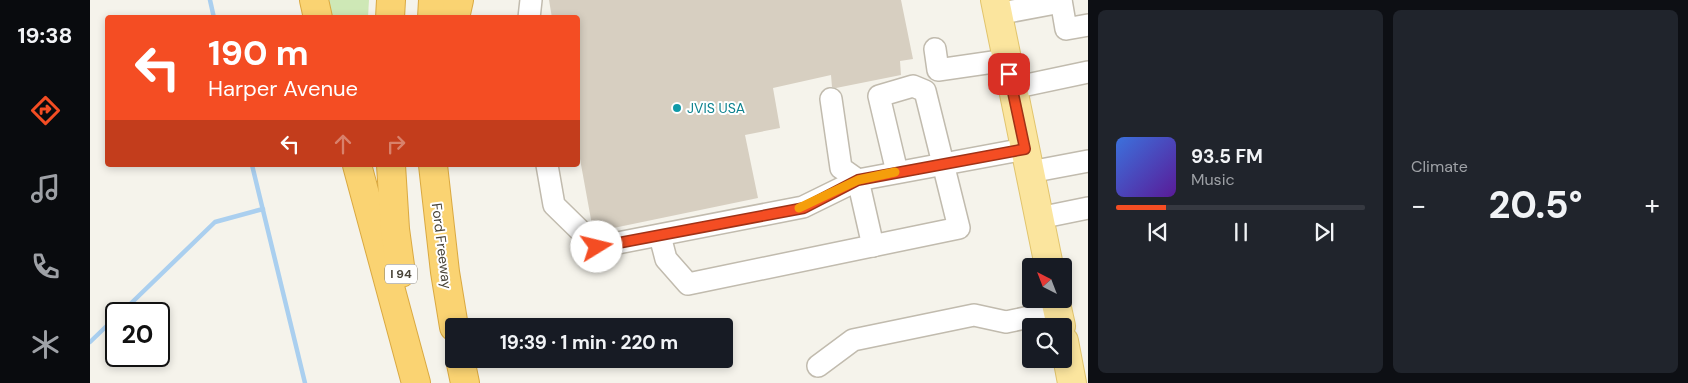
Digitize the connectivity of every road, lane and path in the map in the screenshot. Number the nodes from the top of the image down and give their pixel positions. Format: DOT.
graph roads {
  1 [pos="314,0"];
  2 [pos="391,0"];
  3 [pos="433,0"];
  4 [pos="459,0"];
  5 [pos="531,0"];
  6 [pos="1061,1"];
  7 [pos="996,7"];
  8 [pos="317,15"];
  9 [pos="390,15"];
  10 [pos="432,15"];
  11 [pos="456,15"];
  12 [pos="529,15"];
  13 [pos="1088,25"];
  14 [pos="936,49"];
  15 [pos="1007,60"];
  16 [pos="1088,72"];
  17 [pos="1012,88"];
  18 [pos="831,100"];
  19 [pos="1088,160"];
  20 [pos="1027,161"];
  21 [pos="944,164"];
  22 [pos="358,167"];
  23 [pos="391,167"];
  24 [pos="433,167"];
  25 [pos="547,167"];
  26 [pos="897,172"];
  27 [pos="858,180"];
  28 [pos="1088,208"];
  29 [pos="1039,218"];
  30 [pos="660,236"];
  31 [pos="873,246"];
  32 [pos="1047,258"];
  33 [pos="1058,312"];
  34 [pos="453,318"];
  35 [pos="818,366"];
  36 [pos="462,368"];
  37 [pos="1069,368"];
  38 [pos="416,383"];
  39 [pos="465,383"];
  40 [pos="1072,383"];
  1 -- 8 [label="highway"];
  2 -- 9 [label="highway"];
  3 -- 10 [label="highway"];
  4 -- 11 [label="highway"];
  5 -- 12 [label="street"];
  6 -- 7 [label="street"];
  6 -- 13 [label="street"];
  7 -- 15 [label="main road"];
  14 -- 15 [label="street"];
  15 -- 17 [label="main road"];
  16 -- 17 [label="street"];
  17 -- 20 [label="main road"];
  18 -- 27 [label="street"];
  19 -- 20 [label="street"];
  20 -- 21 [label="street"];
  20 -- 29 [label="main road"];
  21 -- 26 [label="street"];
  21 -- 26 [label="street"];
  21 -- 31 [label="street"];
  22 -- 38 [label="highway"];
  23 -- 38 [label="highway, I 94"];
  24 -- 34 [label="highway, Ford Freeway"];
  25 -- 30 [label="street"];
  26 -- 27 [label="street"];
  27 -- 30 [label="street"];
  27 -- 31 [label="street"];
  28 -- 29 [label="street"];
  29 -- 32 [label="main road"];
  30 -- 31 [label="street"];
  33 -- 35 [label="street"];
  36 -- 39 [label="highway"];
  37 -- 40 [label="main road"];
}
